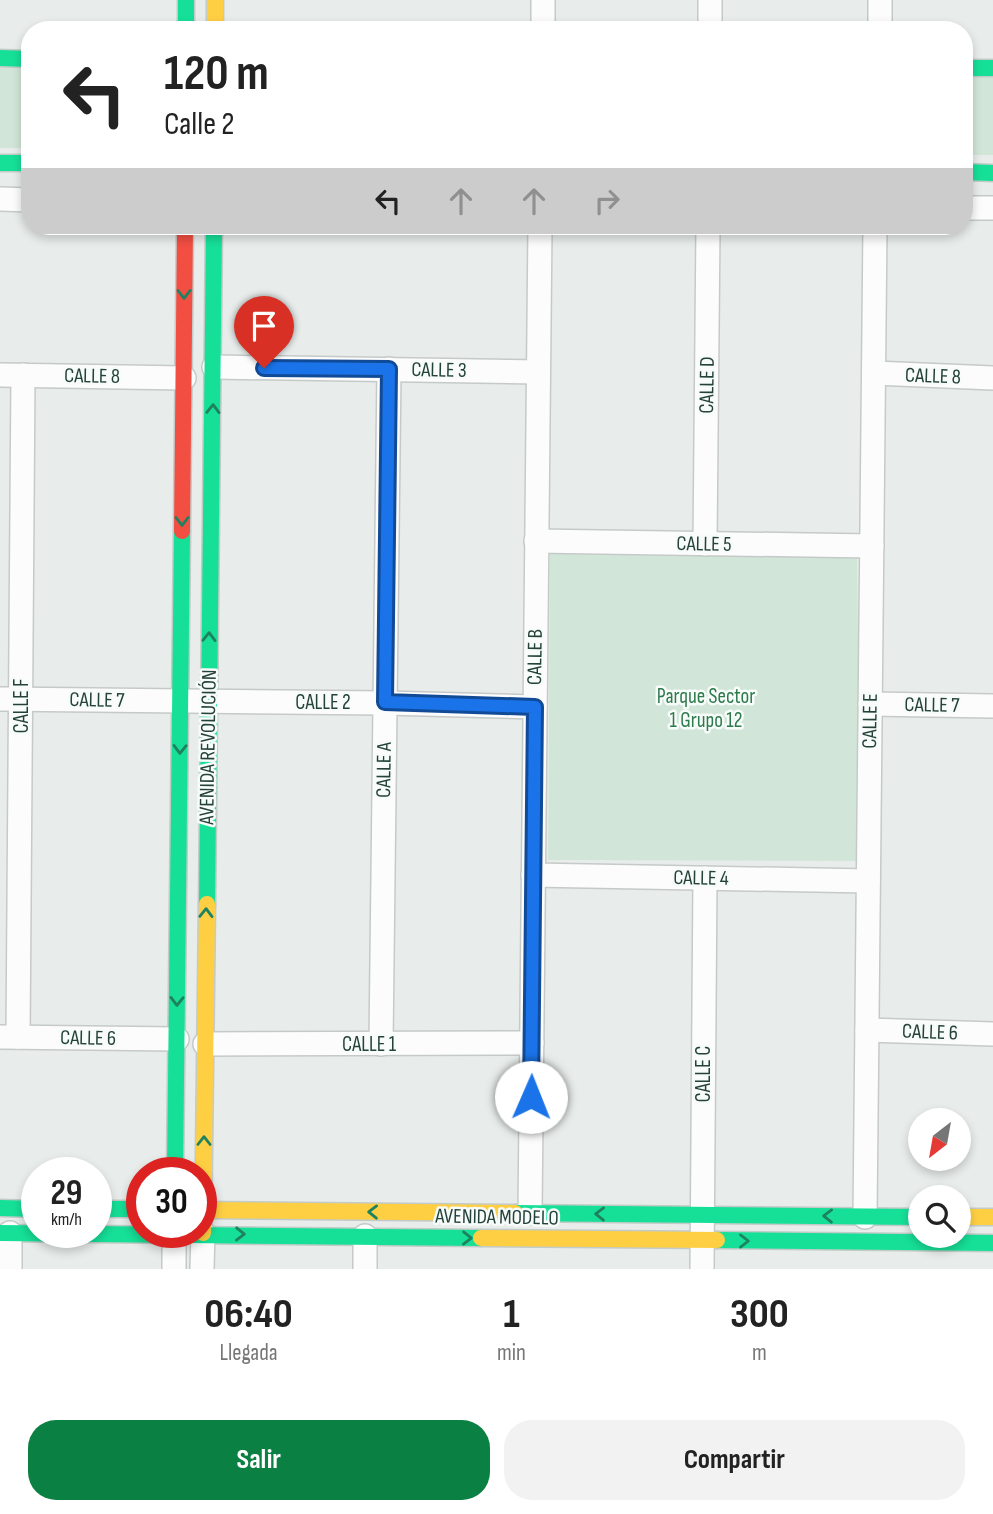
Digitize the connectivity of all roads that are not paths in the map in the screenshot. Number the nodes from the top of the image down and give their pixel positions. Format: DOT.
graph roads {
  1 [pos="186,0"];
  2 [pos="215,0"];
  3 [pos="543,0"];
  4 [pos="710,0"];
  5 [pos="880,0"];
  6 [pos="186,21"];
  7 [pos="215,21"];
  8 [pos="543,21"];
  9 [pos="710,21"];
  10 [pos="880,21"];
  11 [pos="0,58"];
  12 [pos="21,59"];
  13 [pos="973,68"];
  14 [pos="993,68"];
  15 [pos="0,163"];
  16 [pos="21,163"];
  17 [pos="973,172"];
  18 [pos="993,173"];
  19 [pos="0,200"];
  20 [pos="21,200"];
  21 [pos="973,208"];
  22 [pos="993,208"];
  23 [pos="184,235"];
  24 [pos="214,235"];
  25 [pos="540,235"];
  26 [pos="708,235"];
  27 [pos="875,235"];
  28 [pos="214,367"];
  29 [pos="389,369"];
  30 [pos="538,372"];
  31 [pos="874,373"];
  32 [pos="0,375"];
  33 [pos="23,375"];
  34 [pos="184,378"];
  35 [pos="993,378"];
  36 [pos="536,541"];
  37 [pos="705,544"];
  38 [pos="872,546"];
  39 [pos="10,699"];
  40 [pos="194,701"];
  41 [pos="385,702"];
  42 [pos="870,704"];
  43 [pos="993,706"];
  44 [pos="535,707"];
  45 [pos="533,875"];
  46 [pos="705,878"];
  47 [pos="868,881"];
  48 [pos="867,1030"];
  49 [pos="993,1034"];
  50 [pos="9,1037"];
  51 [pos="177,1039"];
  52 [pos="205,1044"];
  53 [pos="381,1044"];
  54 [pos="533,1044"];
  55 [pos="175,1157"];
  56 [pos="203,1157"];
  57 [pos="0,1208"];
  58 [pos="21,1209"];
  59 [pos="217,1210"];
  60 [pos="530,1213"];
  61 [pos="702,1215"];
  62 [pos="865,1217"];
  63 [pos="908,1217"];
  64 [pos="971,1217"];
  65 [pos="993,1217"];
  66 [pos="5,1233"];
  67 [pos="126,1233"];
  68 [pos="217,1233"];
  69 [pos="365,1236"];
  70 [pos="702,1241"];
  71 [pos="993,1243"];
  72 [pos="174,1248"];
  73 [pos="203,1248"];
  74 [pos="10,1269"];
  75 [pos="174,1269"];
  76 [pos="202,1269"];
  77 [pos="365,1269"];
  78 [pos="702,1269"];
  1 -- 6 [label="street"];
  2 -- 7 [label="street"];
  3 -- 8 [label="street"];
  4 -- 9 [label="street"];
  5 -- 10 [label="street"];
  11 -- 12 [label="street"];
  13 -- 14 [label="street"];
  15 -- 16 [label="street"];
  17 -- 18 [label="street"];
  19 -- 20 [label="street"];
  21 -- 22 [label="street"];
  23 -- 34 [label="street, AVENIDA REVOLUCIÓN, one-way"];
  24 -- 28 [label="street, AVENIDA REVOLUCIÓN"];
  25 -- 30 [label="street, CALLE B"];
  26 -- 37 [label="street, CALLE D"];
  27 -- 31 [label="street, CALLE E"];
  28 -- 29 [label="street, CALLE 3"];
  40 -- 28 [label="street, AVENIDA REVOLUCIÓN, one-way"];
  29 -- 30 [label="street, CALLE 3"];
  29 -- 41 [label="street, CALLE A"];
  30 -- 36 [label="street, CALLE B"];
  31 -- 35 [label="street, CALLE 8"];
  31 -- 38 [label="street, CALLE E"];
  32 -- 33 [label="street, CALLE 8"];
  33 -- 34 [label="street, CALLE 8"];
  33 -- 39 [label="street, CALLE F"];
  34 -- 40 [label="street, AVENIDA REVOLUCIÓN, one-way"];
  36 -- 37 [label="street, CALLE 5"];
  36 -- 44 [label="street, CALLE B"];
  37 -- 38 [label="street, CALLE 5"];
  38 -- 42 [label="street, CALLE E"];
  39 -- 40 [label="street, CALLE 7"];
  39 -- 50 [label="street, CALLE F"];
  40 -- 41 [label="street, CALLE 2"];
  40 -- 51 [label="street, AVENIDA REVOLUCIÓN, one-way"];
  52 -- 40 [label="street, AVENIDA REVOLUCIÓN, one-way"];
  41 -- 44 [label="street, CALLE 2"];
  41 -- 53 [label="street, CALLE A"];
  42 -- 43 [label="street, CALLE 7"];
  42 -- 47 [label="street, CALLE E"];
  44 -- 45 [label="street, CALLE B"];
  45 -- 46 [label="street, CALLE 4"];
  45 -- 54 [label="street, CALLE B"];
  46 -- 47 [label="street, CALLE 4"];
  46 -- 61 [label="street, CALLE C"];
  47 -- 48 [label="street, CALLE E"];
  48 -- 49 [label="street, CALLE 6"];
  48 -- 62 [label="street, CALLE E"];
  50 -- 51 [label="street, CALLE 6"];
  51 -- 55 [label="street, AVENIDA REVOLUCIÓN"];
  52 -- 53 [label="street, CALLE 1"];
  56 -- 52 [label="street, AVENIDA REVOLUCIÓN, one-way"];
  53 -- 54 [label="street, CALLE 1"];
  54 -- 60 [label="street, CALLE B"];
  57 -- 58 [label="street"];
  60 -- 59 [label="street, AVENIDA MODELO, one-way"];
  61 -- 60 [label="street, AVENIDA MODELO, one-way"];
  62 -- 61 [label="street, AVENIDA MODELO, one-way"];
  61 -- 70 [label="street, CALLE C"];
  62 -- 63 [label="street, AVENIDA MODELO"];
  64 -- 65 [label="street"];
  66 -- 67 [label="street, AVENIDA MODELO"];
  66 -- 74 [label="street"];
  68 -- 69 [label="street, AVENIDA MODELO, one-way"];
  69 -- 70 [label="street, AVENIDA MODELO, one-way"];
  69 -- 77 [label="street"];
  70 -- 71 [label="street, AVENIDA MODELO, one-way"];
  70 -- 78 [label="street, CALLE C"];
  72 -- 75 [label="street"];
  73 -- 76 [label="street, AVENIDA REVOLUCIÓN"];
}
